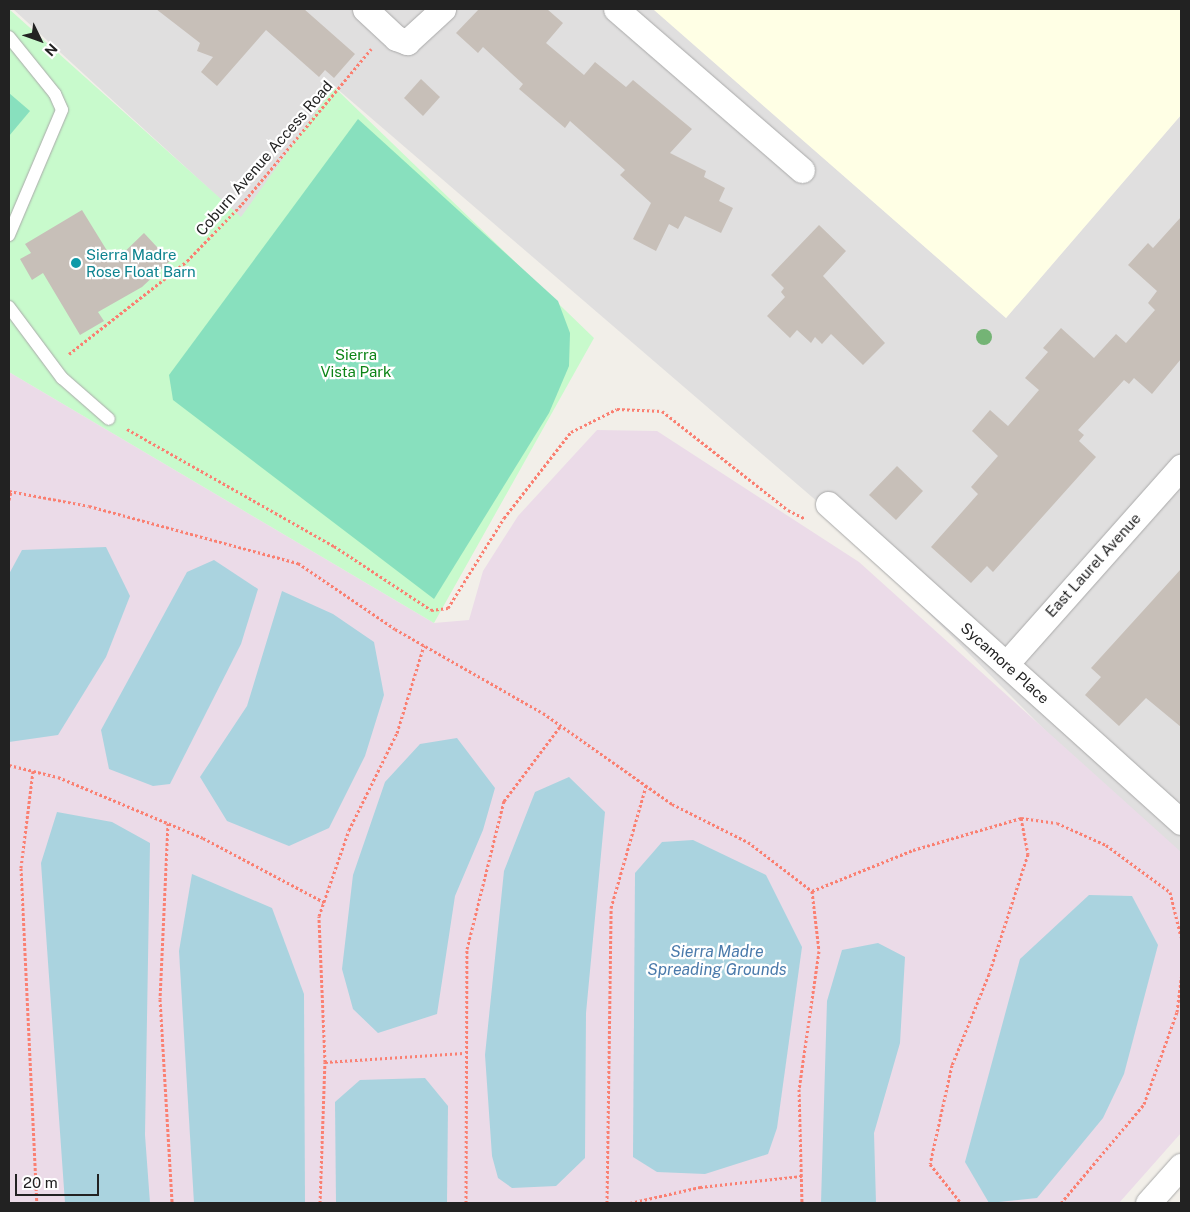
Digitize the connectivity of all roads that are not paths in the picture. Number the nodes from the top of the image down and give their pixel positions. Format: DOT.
graph roads {
  1 [pos="365,9"];
  2 [pos="443,9"];
  3 [pos="616,9"];
  4 [pos="9,37"];
  5 [pos="802,170"];
  6 [pos="9,235"];
  7 [pos="9,307"];
  8 [pos="109,419"];
  9 [pos="1181,467"];
  10 [pos="828,504"];
  11 [pos="1006,664"];
  12 [pos="1181,822"];
  13 [pos="1178,1175"];
  14 [pos="1148,1203"];
  1 -- 2 [label="street"];
  3 -- 5 [label="street"];
  4 -- 6 [label="lane"];
  7 -- 8 [label="lane"];
  9 -- 11 [label="street, East Laurel Avenue"];
  10 -- 11 [label="street, Sycamore Place"];
  11 -- 12 [label="street, Sycamore Place"];
  13 -- 14 [label="street"];
}
